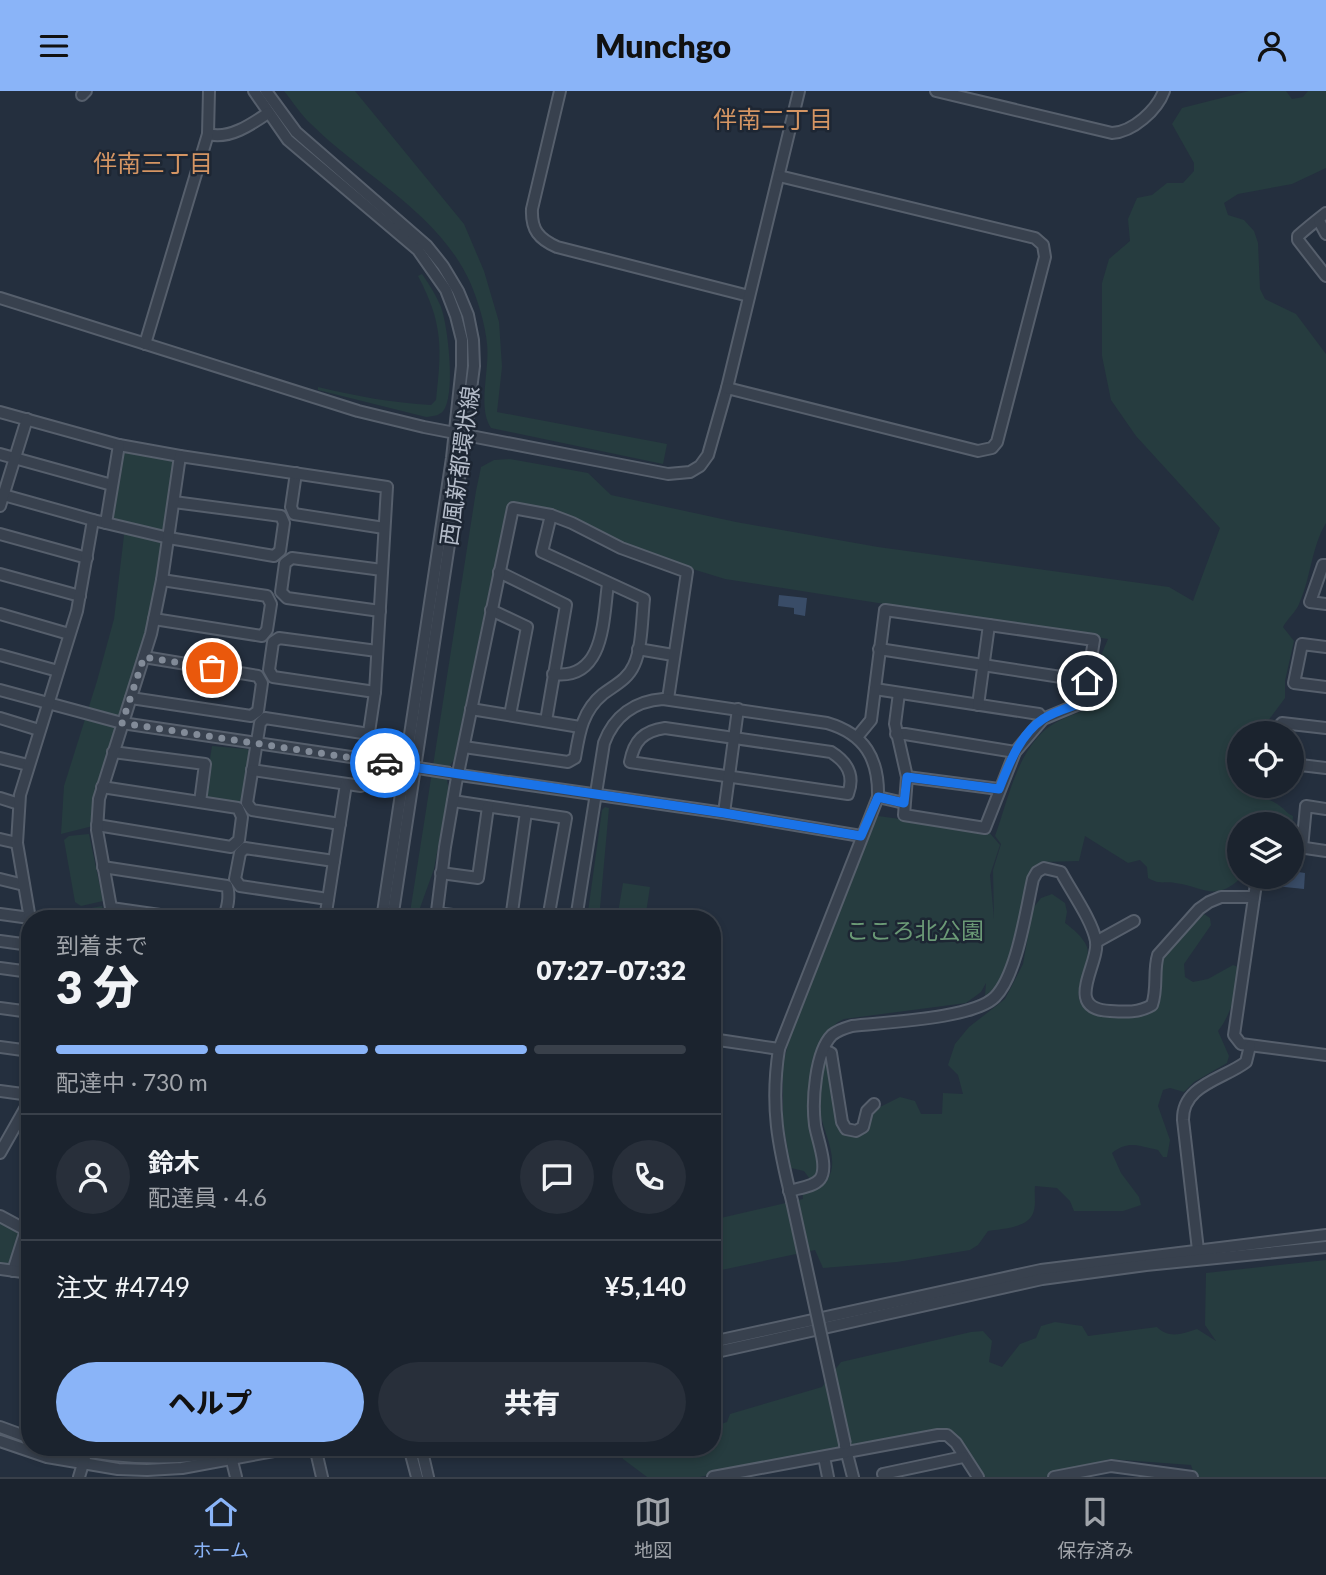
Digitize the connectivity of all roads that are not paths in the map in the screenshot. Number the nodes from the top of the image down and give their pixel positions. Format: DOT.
graph roads {
  1 [pos="209,91"];
  2 [pos="254,91"];
  3 [pos="265,91"];
  4 [pos="560,91"];
  5 [pos="800,91"];
  6 [pos="936,91"];
  7 [pos="1164,91"];
  8 [pos="268,113"];
  9 [pos="208,135"];
  10 [pos="779,176"];
  11 [pos="1322,217"];
  12 [pos="1326,234"];
  13 [pos="1326,276"];
  14 [pos="750,296"];
  15 [pos="0,298"];
  16 [pos="145,344"];
  17 [pos="727,388"];
  18 [pos="0,412"];
  19 [pos="27,419"];
  20 [pos="460,433"];
  21 [pos="118,445"];
  22 [pos="0,454"];
  23 [pos="180,456"];
  24 [pos="16,458"];
  25 [pos="296,473"];
  26 [pos="112,485"];
  27 [pos="1,498"];
  28 [pos="174,502"];
  29 [pos="551,515"];
  30 [pos="93,520"];
  31 [pos="106,523"];
  32 [pos="384,528"];
  33 [pos="0,534"];
  34 [pos="169,538"];
  35 [pos="87,558"];
  36 [pos="1326,565"];
  37 [pos="382,570"];
  38 [pos="499,572"];
  39 [pos="0,574"];
  40 [pos="162,580"];
  41 [pos="608,584"];
  42 [pos="80,596"];
  43 [pos="1326,604"];
  44 [pos="491,610"];
  45 [pos="380,611"];
  46 [pos="0,614"];
  47 [pos="154,619"];
  48 [pos="989,625"];
  49 [pos="69,635"];
  50 [pos="1326,647"];
  51 [pos="638,649"];
  52 [pos="879,649"];
  53 [pos="377,652"];
  54 [pos="0,655"];
  55 [pos="673,655"];
  56 [pos="144,657"];
  57 [pos="984,664"];
  58 [pos="58,671"];
  59 [pos="553,674"];
  60 [pos="1087,681"];
  61 [pos="1326,687"];
  62 [pos="875,689"];
  63 [pos="0,690"];
  64 [pos="374,692"];
  65 [pos="900,693"];
  66 [pos="131,698"];
  67 [pos="668,699"];
  68 [pos="48,703"];
  69 [pos="978,705"];
  70 [pos="471,709"];
  71 [pos="738,709"];
  72 [pos="510,715"];
  73 [pos="0,718"];
  74 [pos="1043,719"];
  75 [pos="546,722"];
  76 [pos="122,723"];
  77 [pos="1304,726"];
  78 [pos="580,727"];
  79 [pos="1326,728"];
  80 [pos="39,730"];
  81 [pos="369,734"];
  82 [pos="896,734"];
  83 [pos="857,737"];
  84 [pos="735,738"];
  85 [pos="257,743"];
  86 [pos="464,747"];
  87 [pos="113,752"];
  88 [pos="1015,752"];
  89 [pos="0,758"];
  90 [pos="370,760"];
  91 [pos="28,765"];
  92 [pos="1304,765"];
  93 [pos="1326,768"];
  94 [pos="252,770"];
  95 [pos="454,774"];
  96 [pos="730,775"];
  97 [pos="907,777"];
  98 [pos="346,784"];
  99 [pos="102,787"];
  100 [pos="999,789"];
  101 [pos="595,794"];
  102 [pos="878,797"];
  103 [pos="0,798"];
  104 [pos="453,801"];
  105 [pos="200,802"];
  106 [pos="904,803"];
  107 [pos="19,804"];
  108 [pos="488,807"];
  109 [pos="1326,809"];
  110 [pos="526,812"];
  111 [pos="724,813"];
  112 [pos="1304,815"];
  113 [pos="340,824"];
  114 [pos="97,825"];
  115 [pos="861,836"];
  116 [pos="0,839"];
  117 [pos="17,843"];
  118 [pos="1304,848"];
  119 [pos="1326,851"];
  120 [pos="334,861"];
  121 [pos="103,867"];
  122 [pos="441,873"];
  123 [pos="0,879"];
  124 [pos="24,885"];
  125 [pos="1255,889"];
  126 [pos="1254,897"];
  127 [pos="328,899"];
  128 [pos="29,910"];
  129 [pos="111,910"];
  130 [pos="226,910"];
  131 [pos="327,910"];
  132 [pos="383,910"];
  133 [pos="393,910"];
  134 [pos="437,910"];
  135 [pos="512,910"];
  136 [pos="550,910"];
  137 [pos="577,910"];
  138 [pos="0,914"];
  139 [pos="21,917"];
  140 [pos="1134,921"];
  141 [pos="0,941"];
  142 [pos="1096,941"];
  143 [pos="21,944"];
  144 [pos="0,968"];
  145 [pos="21,971"];
  146 [pos="0,1008"];
  147 [pos="21,1011"];
  148 [pos="721,1040"];
  149 [pos="1250,1046"];
  150 [pos="0,1047"];
  151 [pos="779,1049"];
  152 [pos="21,1050"];
  153 [pos="824,1050"];
  154 [pos="1326,1055"];
  155 [pos="0,1091"];
  156 [pos="21,1096"];
  157 [pos="874,1104"];
  158 [pos="21,1110"];
  159 [pos="6,1130"];
  160 [pos="0,1153"];
  161 [pos="790,1196"];
  162 [pos="0,1216"];
  163 [pos="21,1227"];
  164 [pos="1326,1235"];
  165 [pos="21,1246"];
  166 [pos="1326,1247"];
  167 [pos="1198,1250"];
  168 [pos="0,1269"];
  169 [pos="13,1271"];
  170 [pos="21,1272"];
  171 [pos="721,1340"];
  172 [pos="721,1351"];
  173 [pos="0,1427"];
  174 [pos="21,1435"];
  175 [pos="0,1441"];
  176 [pos="21,1448"];
  177 [pos="846,1448"];
  178 [pos="85,1456"];
  179 [pos="90,1456"];
  180 [pos="117,1456"];
  181 [pos="190,1456"];
  182 [pos="255,1456"];
  183 [pos="317,1456"];
  184 [pos="412,1456"];
  185 [pos="423,1456"];
  186 [pos="824,1457"];
  187 [pos="963,1457"];
  188 [pos="232,1461"];
  189 [pos="1073,1474"];
  190 [pos="79,1477"];
  191 [pos="236,1477"];
  192 [pos="322,1477"];
  193 [pos="416,1477"];
  194 [pos="428,1477"];
  195 [pos="713,1477"];
  196 [pos="828,1477"];
  197 [pos="853,1477"];
  198 [pos="884,1477"];
  199 [pos="978,1477"];
  200 [pos="1054,1477"];
  201 [pos="1192,1477"];
  1 -- 9 [label="street"];
  2 -- 8 [label="street, 西風新都環状線"];
  3 -- 20 [label="street, 西風新都環状線"];
  4 -- 14 [label="street"];
  5 -- 10 [label="street"];
  6 -- 7 [label="street"];
  8 -- 9 [label="street"];
  8 -- 20 [label="street, 西風新都環状線"];
  9 -- 16 [label="street"];
  10 -- 14 [label="street"];
  10 -- 17 [label="street"];
  11 -- 12 [label="street"];
  11 -- 13 [label="street"];
  14 -- 17 [label="street"];
  15 -- 16 [label="street"];
  16 -- 20 [label="street"];
  17 -- 20 [label="street"];
  18 -- 19 [label="street"];
  19 -- 21 [label="street"];
  19 -- 24 [label="street"];
  20 -- 132 [label="street, 西風新都環状線"];
  20 -- 133 [label="street, 西風新都環状線"];
  21 -- 23 [label="street"];
  21 -- 26 [label="street"];
  22 -- 24 [label="street"];
  23 -- 25 [label="street"];
  23 -- 28 [label="street"];
  24 -- 26 [label="street"];
  24 -- 27 [label="street"];
  25 -- 32 [label="street"];
  25 -- 32 [label="street"];
  26 -- 31 [label="street"];
  27 -- 30 [label="street"];
  28 -- 34 [label="street"];
  28 -- 34 [label="street"];
  29 -- 38 [label="street"];
  29 -- 41 [label="street"];
  29 -- 55 [label="street"];
  30 -- 31 [label="street"];
  30 -- 35 [label="street"];
  31 -- 34 [label="street"];
  32 -- 37 [label="street"];
  33 -- 35 [label="street"];
  34 -- 40 [label="street"];
  35 -- 42 [label="street"];
  36 -- 43 [label="street"];
  37 -- 45 [label="street"];
  37 -- 45 [label="street"];
  38 -- 44 [label="street"];
  38 -- 59 [label="street"];
  39 -- 42 [label="street"];
  40 -- 47 [label="street"];
  40 -- 47 [label="street"];
  41 -- 51 [label="street"];
  41 -- 59 [label="street"];
  42 -- 49 [label="street"];
  44 -- 70 [label="street"];
  44 -- 72 [label="street"];
  45 -- 53 [label="street"];
  46 -- 49 [label="street"];
  47 -- 56 [label="street"];
  48 -- 52 [label="street"];
  48 -- 57 [label="street"];
  48 -- 60 [label="street"];
  49 -- 58 [label="street"];
  50 -- 61 [label="street"];
  51 -- 55 [label="street"];
  51 -- 78 [label="street"];
  52 -- 57 [label="street"];
  52 -- 62 [label="street"];
  53 -- 64 [label="street"];
  53 -- 64 [label="street"];
  54 -- 58 [label="street"];
  55 -- 67 [label="street"];
  56 -- 66 [label="street"];
  56 -- 66 [label="street"];
  57 -- 60 [label="street"];
  57 -- 69 [label="street"];
  58 -- 68 [label="street"];
  59 -- 75 [label="street"];
  60 -- 74 [label="street"];
  62 -- 65 [label="street"];
  62 -- 83 [label="street"];
  63 -- 68 [label="street"];
  64 -- 81 [label="street"];
  65 -- 69 [label="street"];
  65 -- 82 [label="street"];
  66 -- 76 [label="street"];
  67 -- 71 [label="street"];
  67 -- 101 [label="street"];
  68 -- 76 [label="street"];
  68 -- 80 [label="street"];
  69 -- 74 [label="street"];
  70 -- 72 [label="street"];
  70 -- 86 [label="street"];
  71 -- 83 [label="street"];
  71 -- 84 [label="street"];
  72 -- 75 [label="street"];
  73 -- 80 [label="street"];
  74 -- 88 [label="street"];
  75 -- 78 [label="street"];
  76 -- 85 [label="street"];
  76 -- 87 [label="street"];
  77 -- 79 [label="street"];
  78 -- 86 [label="street"];
  80 -- 91 [label="street"];
  81 -- 85 [label="street"];
  81 -- 90 [label="street"];
  82 -- 88 [label="street"];
  82 -- 97 [label="street"];
  83 -- 102 [label="street"];
  84 -- 96 [label="street"];
  84 -- 96 [label="street"];
  84 -- 96 [label="street"];
  85 -- 90 [label="street"];
  85 -- 94 [label="street"];
  86 -- 95 [label="street"];
  87 -- 99 [label="street"];
  87 -- 105 [label="street"];
  88 -- 100 [label="street"];
  89 -- 91 [label="street"];
  90 -- 95 [label="street, bridge"];
  90 -- 98 [label="street"];
  91 -- 107 [label="street"];
  92 -- 93 [label="street"];
  94 -- 98 [label="street"];
  94 -- 113 [label="street"];
  95 -- 101 [label="street"];
  95 -- 104 [label="street"];
  96 -- 111 [label="street"];
  97 -- 100 [label="street"];
  97 -- 106 [label="street"];
  98 -- 113 [label="street"];
  99 -- 105 [label="street"];
  99 -- 114 [label="street"];
  100 -- 106 [label="street"];
  101 -- 111 [label="street"];
  101 -- 137 [label="street"];
  102 -- 106 [label="street"];
  102 -- 115 [label="street"];
  103 -- 107 [label="street"];
  104 -- 108 [label="street"];
  104 -- 122 [label="street"];
  105 -- 114 [label="street"];
  107 -- 117 [label="street"];
  108 -- 110 [label="street"];
  108 -- 122 [label="street"];
  109 -- 112 [label="street"];
  110 -- 135 [label="street"];
  110 -- 136 [label="street"];
  111 -- 115 [label="street"];
  113 -- 120 [label="street"];
  114 -- 121 [label="street"];
  115 -- 151 [label="street"];
  116 -- 117 [label="street"];
  117 -- 124 [label="street"];
  118 -- 119 [label="street"];
  120 -- 127 [label="street"];
  120 -- 127 [label="street"];
  121 -- 129 [label="street"];
  121 -- 130 [label="street"];
  122 -- 134 [label="street"];
  123 -- 124 [label="street"];
  124 -- 128 [label="street"];
  125 -- 126 [label="street"];
  126 -- 142 [label="street"];
  126 -- 149 [label="street"];
  127 -- 131 [label="street"];
  138 -- 139 [label="street"];
  140 -- 142 [label="street"];
  141 -- 143 [label="street"];
  142 -- 153 [label="street"];
  144 -- 145 [label="street"];
  146 -- 147 [label="street"];
  148 -- 151 [label="street"];
  149 -- 154 [label="street"];
  149 -- 167 [label="street"];
  150 -- 152 [label="street"];
  151 -- 161 [label="street"];
  153 -- 157 [label="street"];
  153 -- 161 [label="street"];
  155 -- 156 [label="street"];
  158 -- 159 [label="street"];
  159 -- 160 [label="street"];
  161 -- 177 [label="street, bridge"];
  162 -- 163 [label="street"];
  164 -- 167 [label="street"];
  165 -- 169 [label="street"];
  166 -- 172 [label="street"];
  167 -- 171 [label="street"];
  168 -- 169 [label="street"];
  169 -- 170 [label="street"];
  173 -- 174 [label="street"];
  175 -- 176 [label="street"];
  177 -- 186 [label="street"];
  177 -- 187 [label="street"];
  177 -- 197 [label="street"];
  178 -- 190 [label="street"];
  179 -- 188 [label="street"];
  180 -- 181 [label="street"];
  182 -- 188 [label="street"];
  183 -- 192 [label="street"];
  184 -- 193 [label="street"];
  185 -- 194 [label="street"];
  186 -- 195 [label="street"];
  186 -- 196 [label="street"];
  187 -- 198 [label="street"];
  187 -- 199 [label="street"];
  188 -- 191 [label="street"];
  189 -- 200 [label="street"];
  189 -- 201 [label="street"];
}
